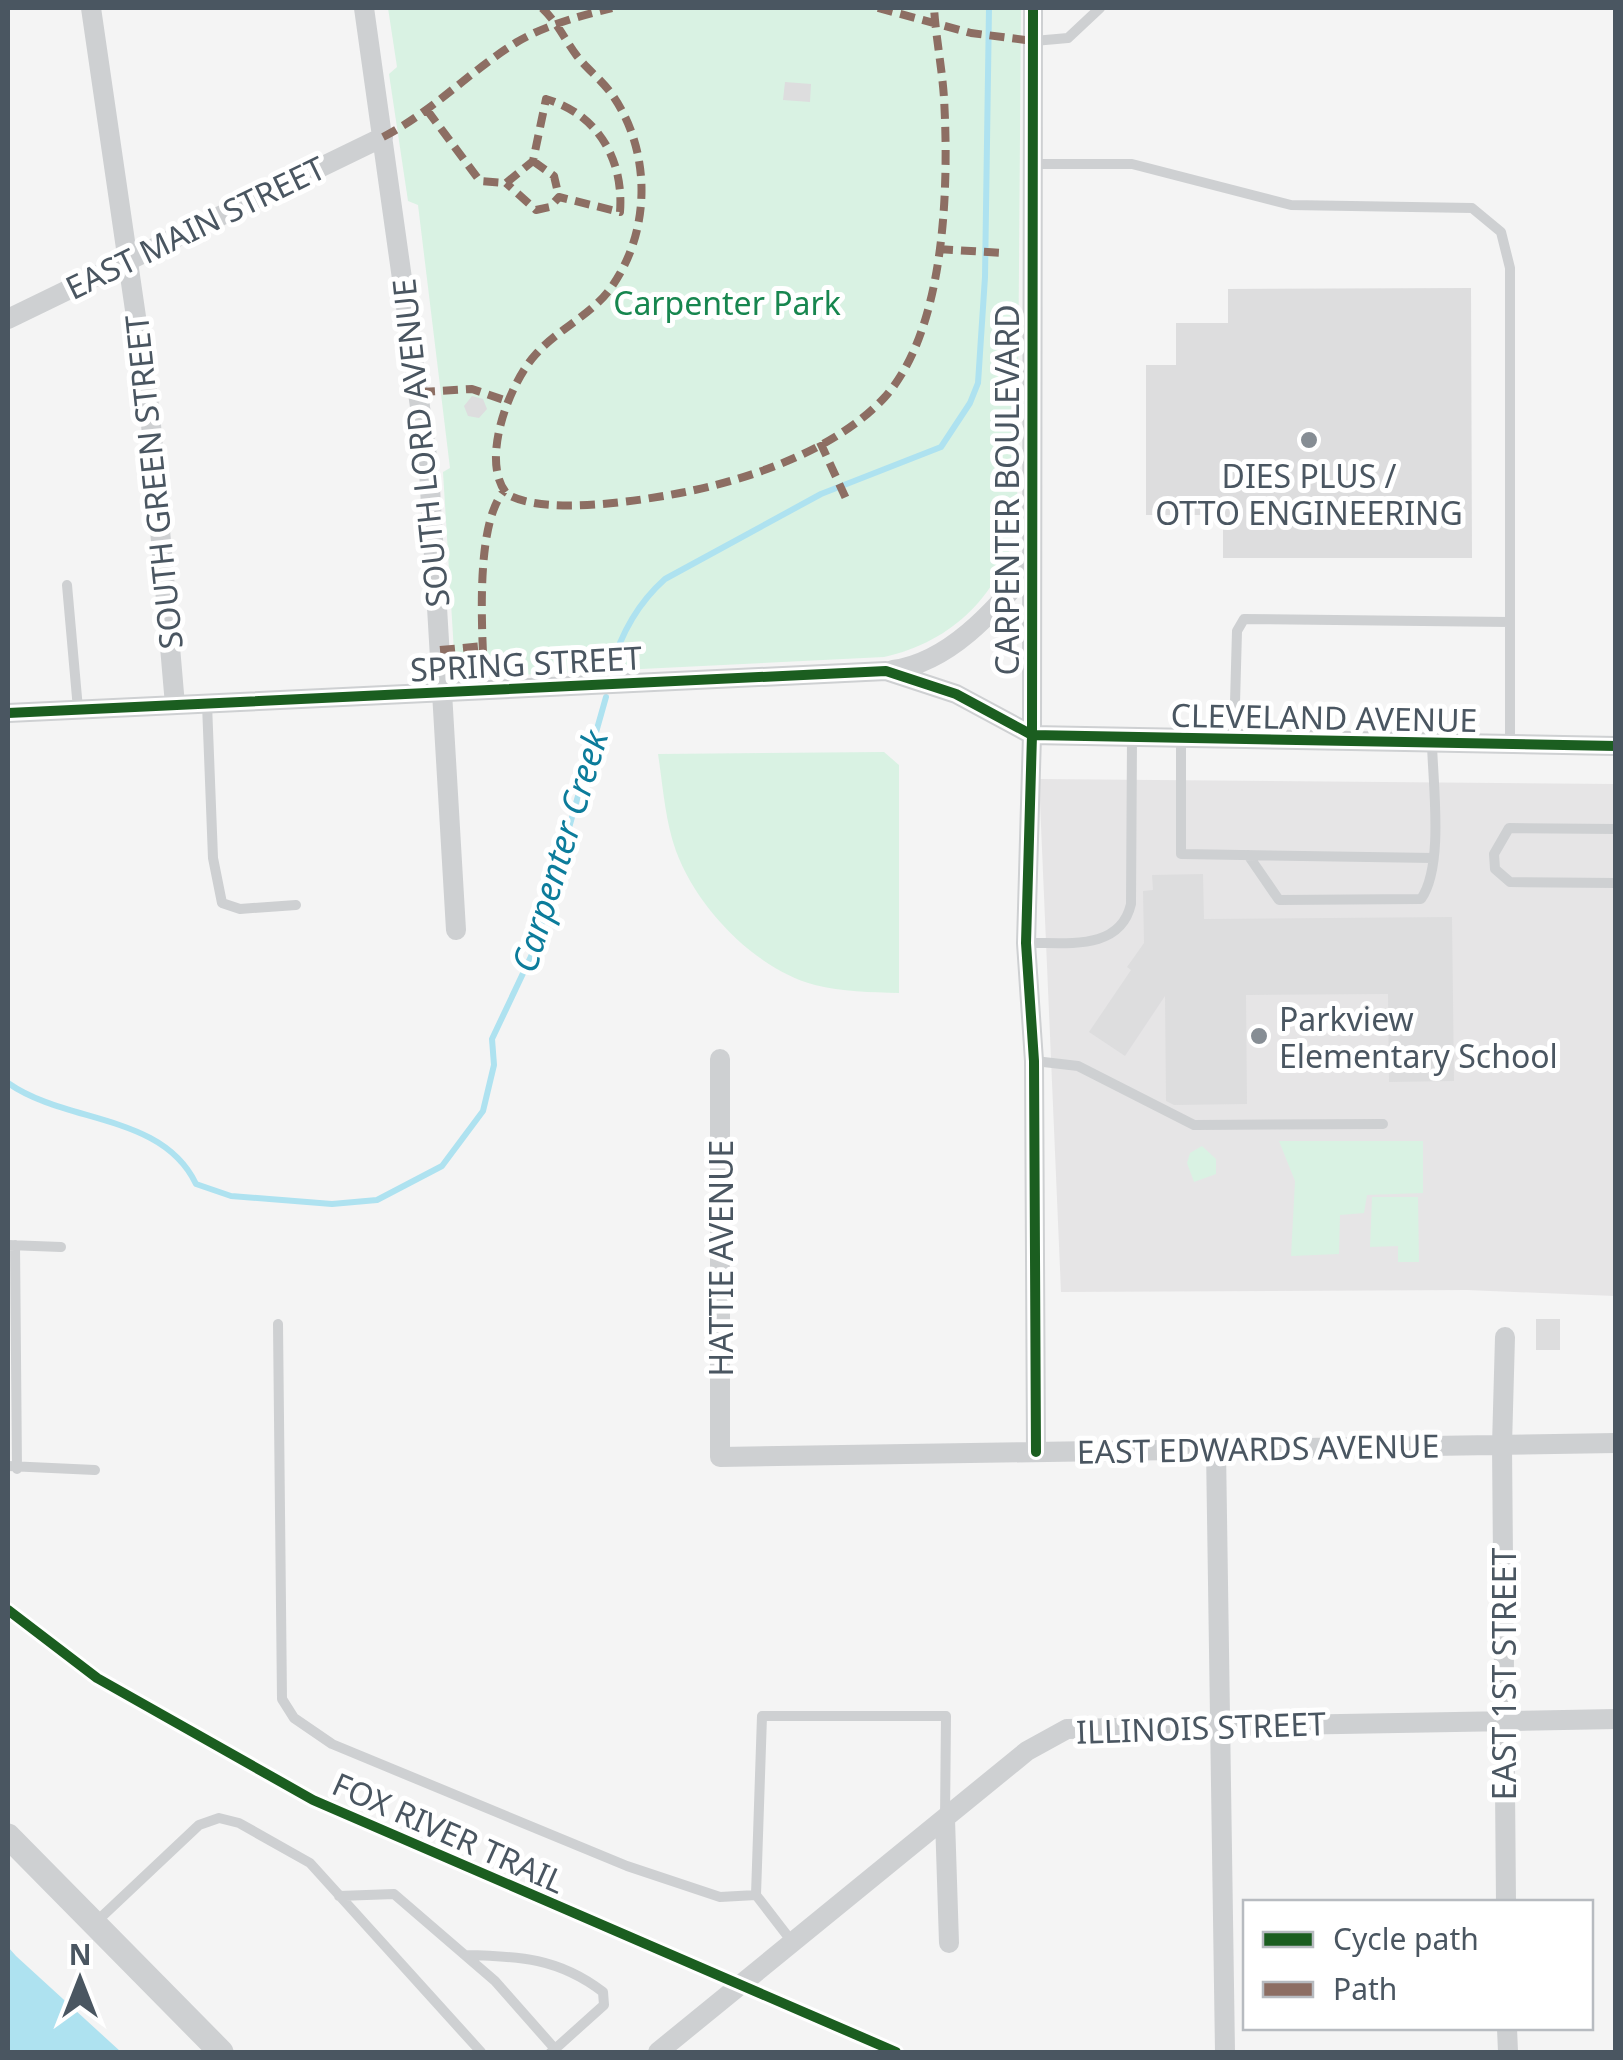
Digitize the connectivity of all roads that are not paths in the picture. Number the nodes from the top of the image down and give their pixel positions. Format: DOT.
graph roads {
  1 [pos="91,8"];
  2 [pos="364,8"];
  3 [pos="1033,8"];
  4 [pos="1100,8"];
  5 [pos="1033,41"];
  6 [pos="383,137"];
  7 [pos="1031,164"];
  8 [pos="128,260"];
  9 [pos="8,319"];
  10 [pos="1032,566"];
  11 [pos="67,585"];
  12 [pos="1510,622"];
  13 [pos="886,671"];
  14 [pos="442,691"];
  15 [pos="207,704"];
  16 [pos="174,705"];
  17 [pos="78,710"];
  18 [pos="8,713"];
  19 [pos="1032,735"];
  20 [pos="1132,739"];
  21 [pos="1181,740"];
  22 [pos="1234,740"];
  23 [pos="1432,744"];
  24 [pos="1510,744"];
  25 [pos="1616,746"];
  26 [pos="1616,829"];
  27 [pos="1248,855"];
  28 [pos="1434,858"];
  29 [pos="1616,883"];
  30 [pos="296,905"];
  31 [pos="456,930"];
  32 [pos="1026,943"];
  33 [pos="720,1059"];
  34 [pos="1034,1061"];
  35 [pos="1383,1124"];
  36 [pos="11,1245"];
  37 [pos="62,1247"];
  38 [pos="278,1324"];
  39 [pos="1505,1337"];
  40 [pos="1616,1443"];
  41 [pos="1502,1444"];
  42 [pos="1216,1449"];
  43 [pos="1036,1452"];
  44 [pos="720,1456"];
  45 [pos="12,1468"];
  46 [pos="95,1470"];
  47 [pos="1503,1719"];
  48 [pos="1616,1719"];
  49 [pos="1221,1724"];
  50 [pos="945,1819"];
  51 [pos="8,1836"];
  52 [pos="340,1896"];
  53 [pos="756,1896"];
  54 [pos="1506,1900"];
  55 [pos="94,1924"];
  56 [pos="949,1943"];
  57 [pos="794,1944"];
  58 [pos="464,1955"];
  59 [pos="553,2051"];
  60 [pos="221,2052"];
  61 [pos="482,2052"];
  62 [pos="658,2052"];
  63 [pos="1225,2052"];
  1 -- 8 [label="street, SOUTH GREEN STREET"];
  2 -- 6 [label="street, SOUTH LORD AVENUE"];
  3 -- 5 [label="street, CARPENTER BOULEVARD"];
  4 -- 5 [label="lane"];
  5 -- 7 [label="street, CARPENTER BOULEVARD"];
  6 -- 8 [label="street, EAST MAIN STREET"];
  6 -- 14 [label="street, SOUTH LORD AVENUE"];
  7 -- 10 [label="street, CARPENTER BOULEVARD"];
  7 -- 12 [label="lane"];
  8 -- 9 [label="street, EAST MAIN STREET"];
  8 -- 16 [label="street, SOUTH GREEN STREET"];
  10 -- 13 [label="street"];
  10 -- 19 [label="street, CARPENTER BOULEVARD"];
  11 -- 17 [label="lane"];
  12 -- 22 [label="lane"];
  12 -- 24 [label="lane"];
  13 -- 14 [label="street, SPRING STREET"];
  13 -- 19 [label="street, SPRING STREET"];
  14 -- 15 [label="street, SPRING STREET"];
  14 -- 31 [label="street, SOUTH LORD AVENUE"];
  15 -- 16 [label="street, SPRING STREET"];
  15 -- 30 [label="lane"];
  16 -- 17 [label="street, SPRING STREET"];
  17 -- 18 [label="street, SPRING STREET"];
  19 -- 20 [label="street, CLEVELAND AVENUE"];
  19 -- 32 [label="street, CARPENTER BOULEVARD"];
  20 -- 21 [label="street, CLEVELAND AVENUE"];
  20 -- 32 [label="lane"];
  21 -- 22 [label="street, CLEVELAND AVENUE"];
  21 -- 27 [label="lane"];
  22 -- 23 [label="street, CLEVELAND AVENUE"];
  23 -- 24 [label="street, CLEVELAND AVENUE"];
  23 -- 28 [label="lane"];
  24 -- 25 [label="street, CLEVELAND AVENUE"];
  26 -- 29 [label="lane"];
  27 -- 28 [label="lane"];
  27 -- 28 [label="lane"];
  32 -- 34 [label="street, CARPENTER BOULEVARD"];
  33 -- 44 [label="street, HATTIE AVENUE"];
  34 -- 35 [label="lane"];
  34 -- 43 [label="street, CARPENTER BOULEVARD"];
  36 -- 37 [label="lane"];
  36 -- 45 [label="lane"];
  38 -- 53 [label="lane"];
  39 -- 41 [label="street, EAST 1ST STREET"];
  40 -- 41 [label="street, EAST EDWARDS AVENUE"];
  41 -- 42 [label="street, EAST EDWARDS AVENUE"];
  41 -- 47 [label="street, EAST 1ST STREET"];
  42 -- 43 [label="street, EAST EDWARDS AVENUE"];
  42 -- 49 [label="street"];
  43 -- 44 [label="street, EAST EDWARDS AVENUE"];
  45 -- 46 [label="lane"];
  47 -- 48 [label="street, ILLINOIS STREET"];
  47 -- 49 [label="street, ILLINOIS STREET"];
  47 -- 54 [label="street, EAST 1ST STREET"];
  49 -- 50 [label="street, ILLINOIS STREET"];
  49 -- 63 [label="street"];
  50 -- 53 [label="lane"];
  50 -- 56 [label="street"];
  50 -- 57 [label="street, ILLINOIS STREET"];
  51 -- 55 [label="street"];
  52 -- 55 [label="lane"];
  52 -- 58 [label="lane"];
  52 -- 61 [label="lane"];
  53 -- 57 [label="lane"];
  55 -- 60 [label="street"];
  57 -- 62 [label="street, ILLINOIS STREET"];
  58 -- 59 [label="lane"];
  58 -- 59 [label="lane"];
}
